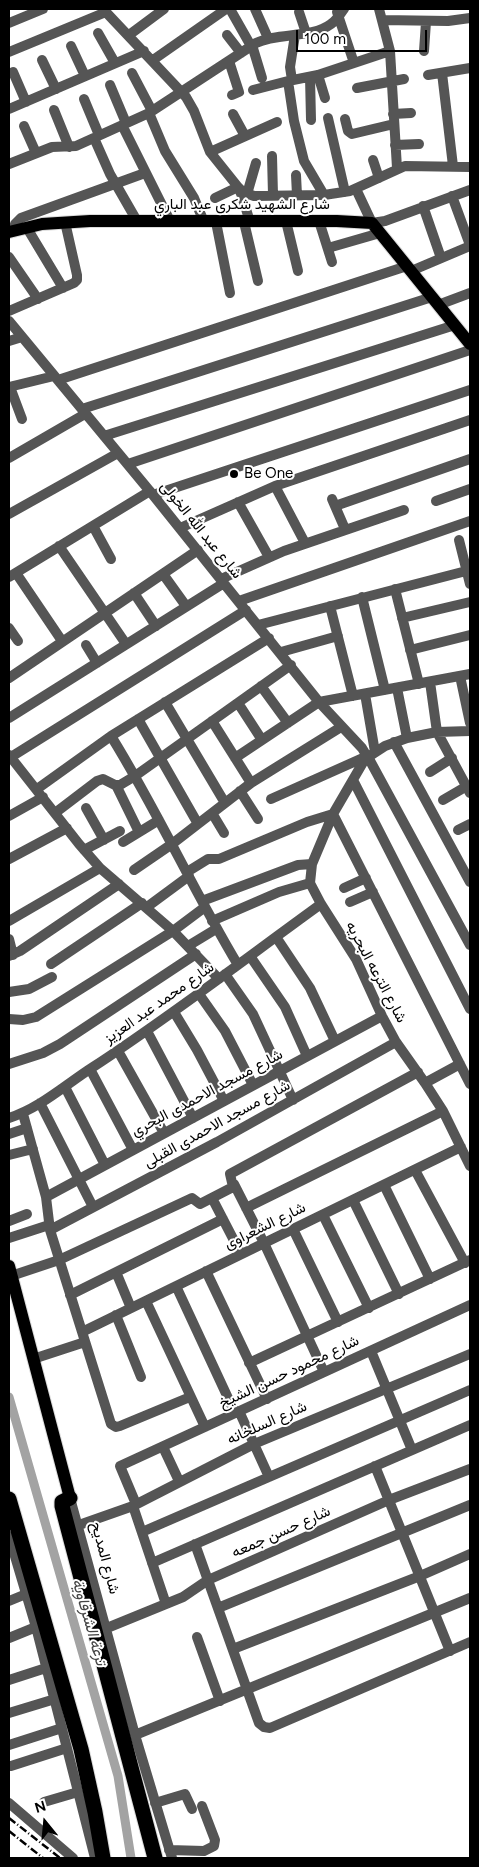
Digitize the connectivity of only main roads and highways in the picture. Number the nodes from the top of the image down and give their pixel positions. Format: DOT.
graph roads {
  1 [pos="17,230"];
  2 [pos="470,344"];
  3 [pos="10,1271"];
  4 [pos="70,1498"];
  5 [pos="9,1499"];
  6 [pos="103,1858"];
  7 [pos="155,1858"];
  1 -- 2 [label="main road, شارع الشهيد شكرى عبد الباري"];
  3 -- 4 [label="main road, شارع المديح"];
  4 -- 7 [label="highway"];
  5 -- 6 [label="highway"];
}
